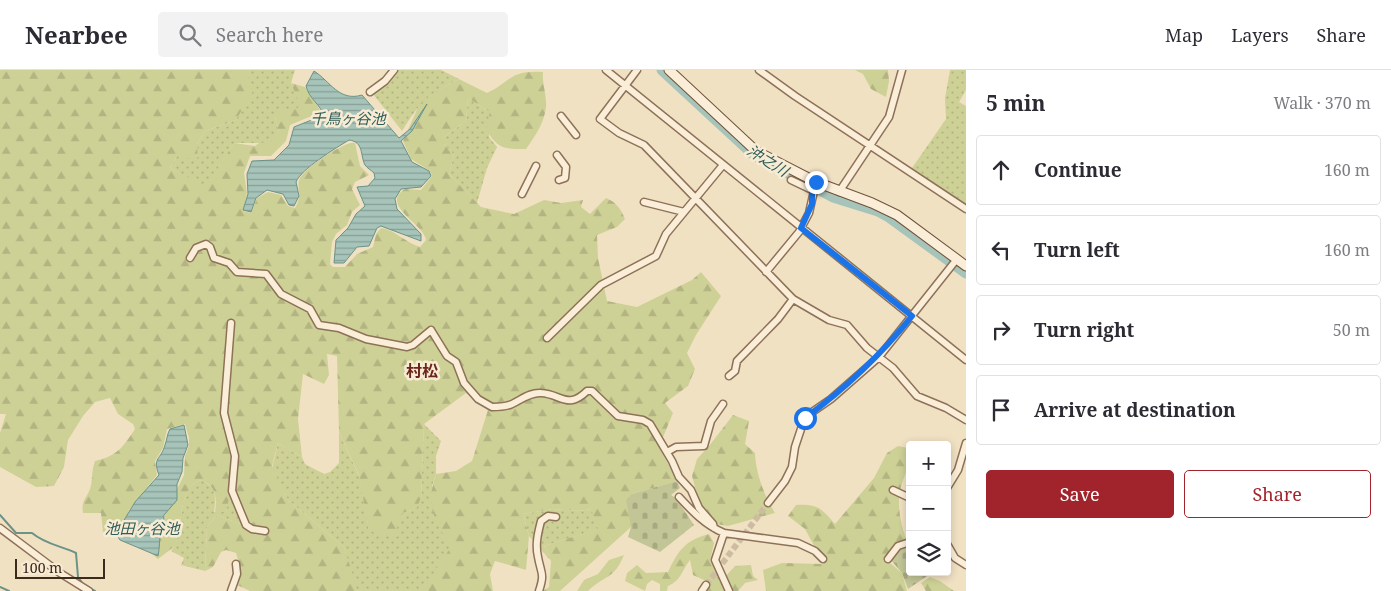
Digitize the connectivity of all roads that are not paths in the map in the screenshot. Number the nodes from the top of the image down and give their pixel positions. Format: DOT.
graph roads {
  1 [pos="394,70"];
  2 [pos="606,70"];
  3 [pos="637,70"];
  4 [pos="668,70"];
  5 [pos="760,70"];
  6 [pos="902,70"];
  7 [pos="626,86"];
  8 [pos="370,92"];
  9 [pos="561,116"];
  10 [pos="576,135"];
  11 [pos="870,145"];
  12 [pos="557,155"];
  13 [pos="723,165"];
  14 [pos="536,166"];
  15 [pos="559,180"];
  16 [pos="791,180"];
  17 [pos="814,186"];
  18 [pos="839,192"];
  19 [pos="522,194"];
  20 [pos="696,199"];
  21 [pos="644,202"];
  22 [pos="966,209"];
  23 [pos="684,212"];
  24 [pos="801,228"];
  25 [pos="190,258"];
  26 [pos="958,259"];
  27 [pos="966,266"];
  28 [pos="766,272"];
  29 [pos="793,299"];
  30 [pos="912,316"];
  31 [pos="231,323"];
  32 [pos="547,338"];
  33 [pos="879,357"];
  34 [pos="966,360"];
  35 [pos="729,376"];
  36 [pos="722,404"];
  37 [pos="966,420"];
  38 [pos="966,443"];
  39 [pos="667,452"];
  40 [pos="948,486"];
  41 [pos="893,490"];
  42 [pos="906,496"];
  43 [pos="679,497"];
  44 [pos="768,504"];
  45 [pos="556,517"];
  46 [pos="0,528"];
  47 [pos="714,528"];
  48 [pos="265,531"];
  49 [pos="724,533"];
  50 [pos="906,543"];
  51 [pos="951,551"];
  52 [pos="823,559"];
  53 [pos="888,560"];
  54 [pos="236,564"];
  55 [pos="966,565"];
  56 [pos="89,591"];
  57 [pos="232,591"];
  58 [pos="539,591"];
  59 [pos="729,591"];
  1 -- 8 [label="street"];
  2 -- 7 [label="street"];
  3 -- 7 [label="street"];
  4 -- 17 [label="street"];
  5 -- 11 [label="street"];
  6 -- 11 [label="street"];
  7 -- 13 [label="street"];
  7 -- 20 [label="street"];
  9 -- 10 [label="street"];
  11 -- 18 [label="street"];
  11 -- 22 [label="street"];
  12 -- 15 [label="street"];
  13 -- 20 [label="street"];
  13 -- 24 [label="street"];
  14 -- 19 [label="street"];
  16 -- 17 [label="street"];
  17 -- 18 [label="street"];
  17 -- 24 [label="street"];
  18 -- 26 [label="street"];
  20 -- 23 [label="street"];
  20 -- 28 [label="street"];
  21 -- 23 [label="street"];
  23 -- 32 [label="street"];
  24 -- 28 [label="street"];
  24 -- 30 [label="street"];
  25 -- 39 [label="street"];
  26 -- 27 [label="street"];
  26 -- 30 [label="street"];
  28 -- 29 [label="street"];
  29 -- 33 [label="street"];
  29 -- 35 [label="street"];
  30 -- 33 [label="street"];
  30 -- 34 [label="street"];
  31 -- 48 [label="street"];
  33 -- 37 [label="street"];
  33 -- 44 [label="street"];
  36 -- 39 [label="street"];
  38 -- 40 [label="street"];
  39 -- 47 [label="street"];
  41 -- 42 [label="street"];
  43 -- 47 [label="street"];
  45 -- 58 [label="street"];
  46 -- 56 [label="street"];
  47 -- 49 [label="street"];
  49 -- 52 [label="street"];
  49 -- 59 [label="street"];
  50 -- 53 [label="street"];
  51 -- 55 [label="street"];
  54 -- 57 [label="street"];
}
